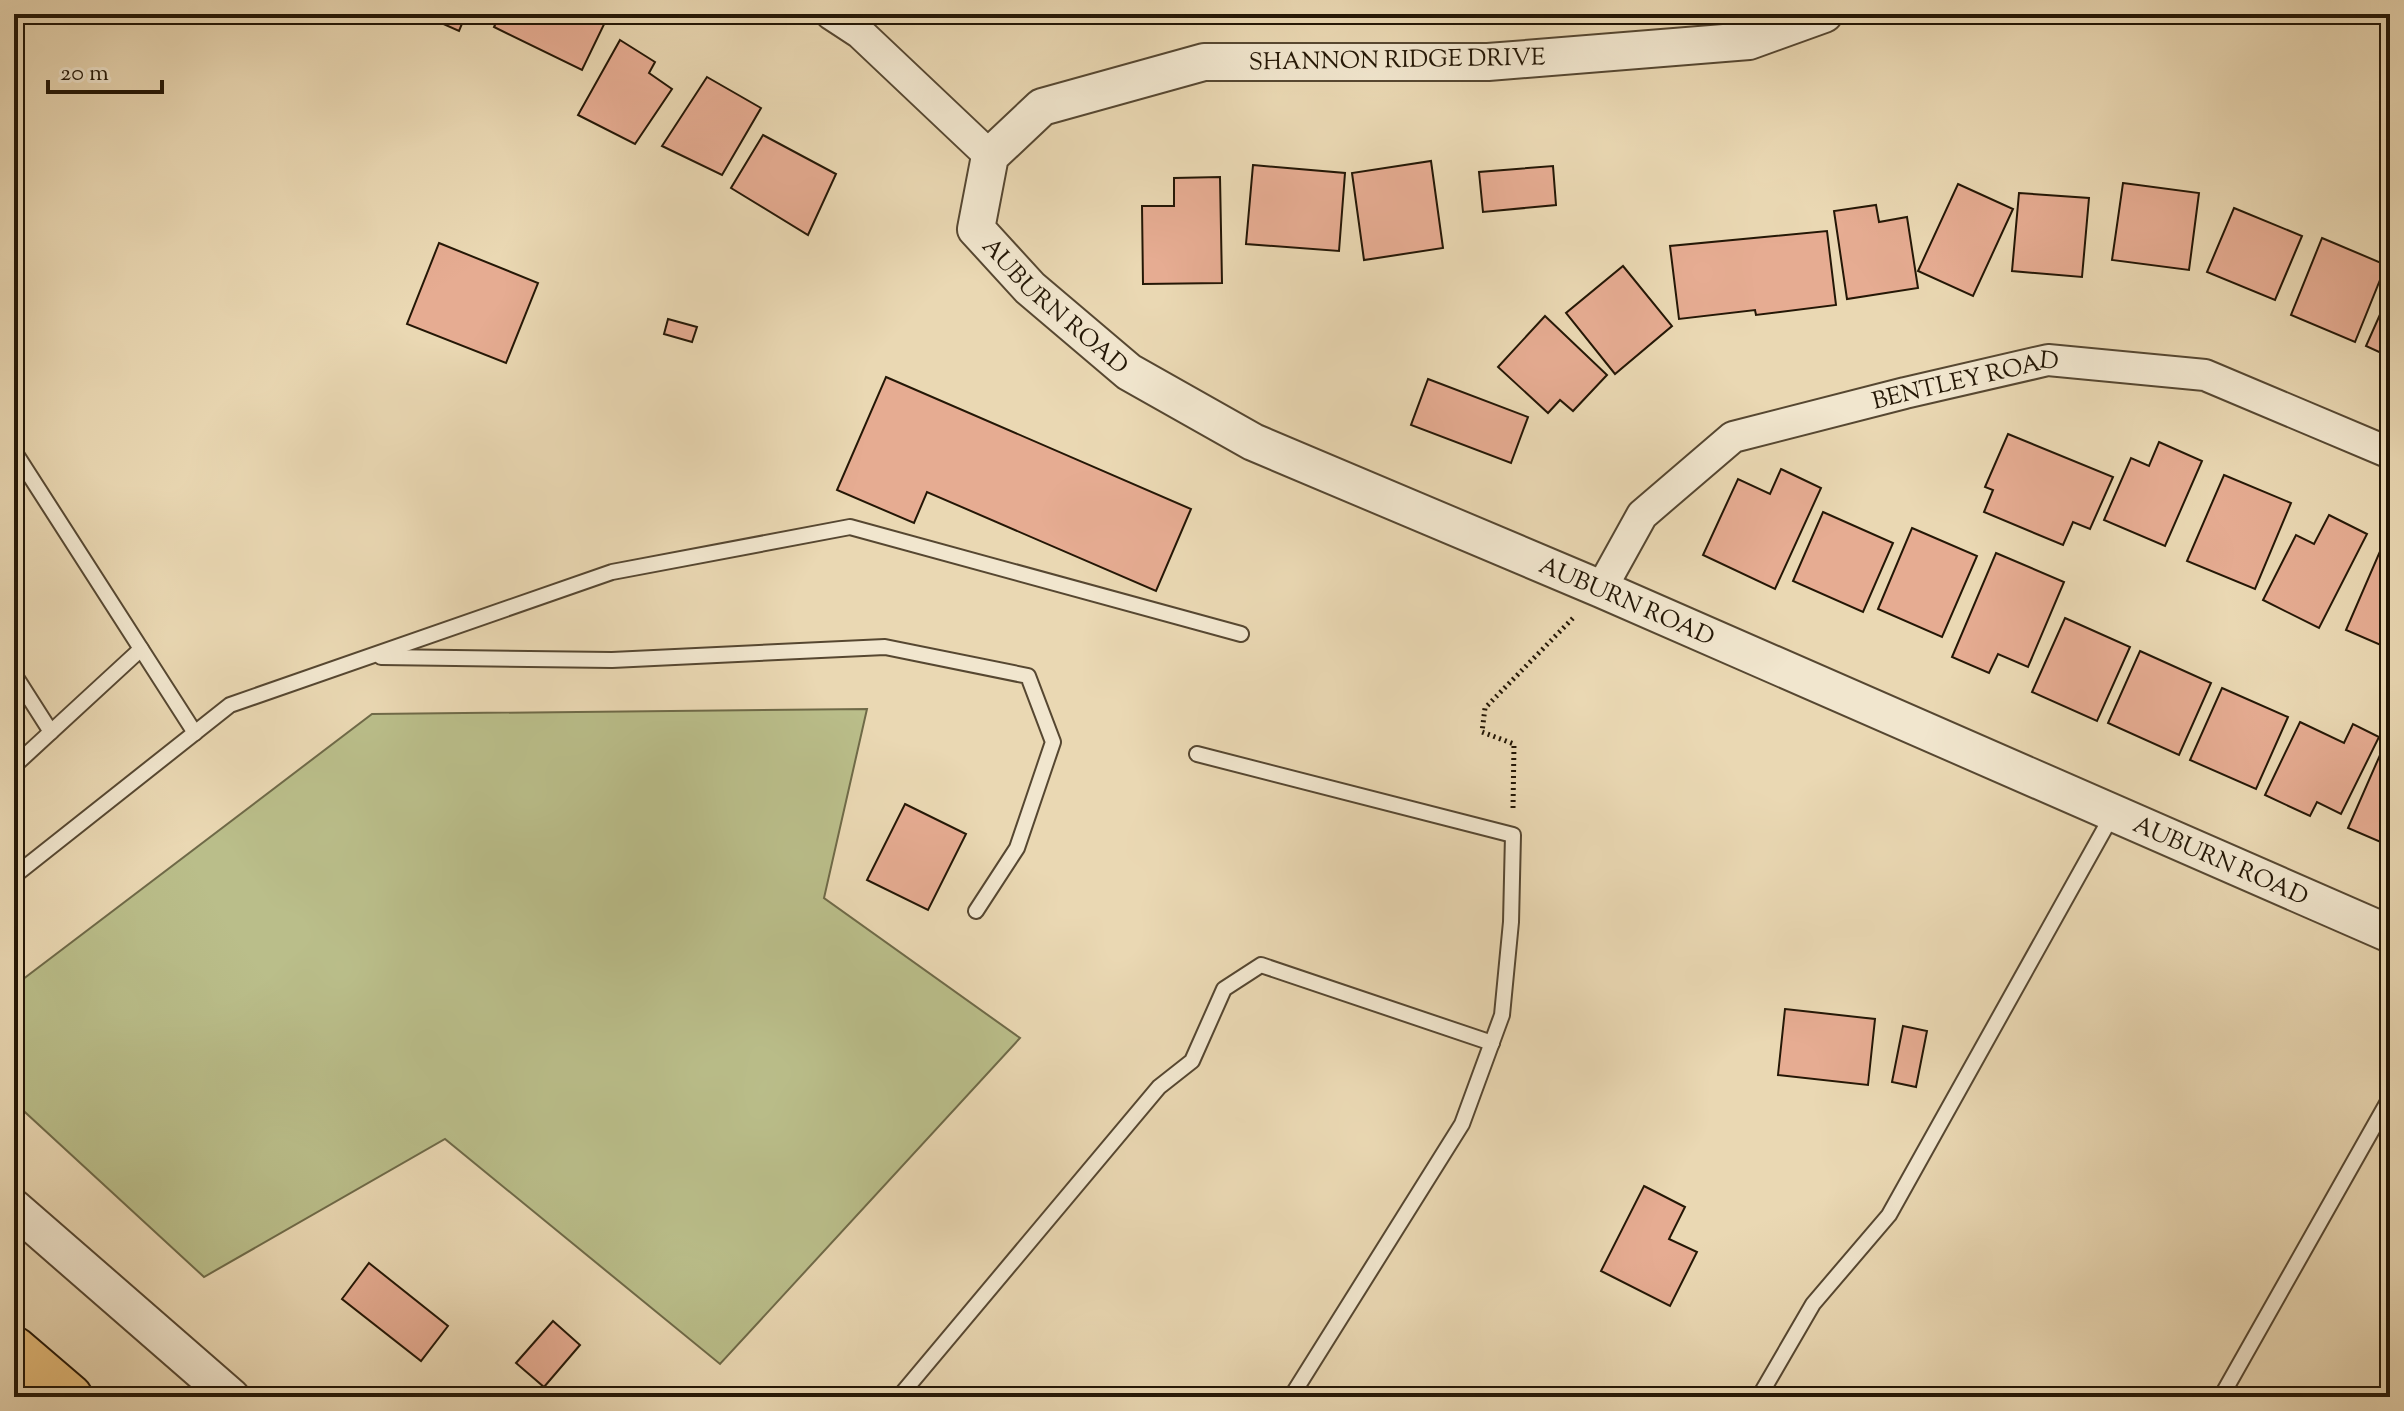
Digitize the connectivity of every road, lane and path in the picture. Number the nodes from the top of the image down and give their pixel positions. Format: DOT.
graph roads {
  1 [pos="831,14"];
  2 [pos="1824,14"];
  3 [pos="990,156"];
  4 [pos="14,451"];
  5 [pos="2390,453"];
  6 [pos="1601,589"];
  7 [pos="1241,634"];
  8 [pos="141,649"];
  9 [pos="369,657"];
  10 [pos="14,674"];
  11 [pos="51,732"];
  12 [pos="195,733"];
  13 [pos="1197,754"];
  14 [pos="14,766"];
  15 [pos="2114,812"];
  16 [pos="1513,835"];
  17 [pos="14,876"];
  18 [pos="976,911"];
  19 [pos="2390,934"];
  20 [pos="1492,1043"];
  21 [pos="2390,1098"];
  22 [pos="14,1208"];
  23 [pos="14,1349"];
  24 [pos="70,1397"];
  25 [pos="231,1397"];
  26 [pos="899,1397"];
  27 [pos="1291,1397"];
  28 [pos="1759,1397"];
  29 [pos="2221,1397"];
  1 -- 3 [label="street"];
  2 -- 3 [label="street, SHANNON RIDGE DRIVE"];
  3 -- 6 [label="street, AUBURN ROAD"];
  4 -- 8 [label="lane"];
  5 -- 6 [label="street, BENTLEY ROAD"];
  6 -- 15 [label="street, AUBURN ROAD"];
  6 -- 16 [label="path"];
  7 -- 9 [label="lane"];
  8 -- 11 [label="lane"];
  8 -- 12 [label="lane"];
  9 -- 12 [label="lane"];
  9 -- 18 [label="lane"];
  10 -- 11 [label="lane"];
  11 -- 14 [label="lane"];
  12 -- 17 [label="lane"];
  13 -- 16 [label="lane"];
  15 -- 19 [label="street, AUBURN ROAD"];
  15 -- 28 [label="lane"];
  16 -- 20 [label="lane"];
  20 -- 26 [label="lane"];
  20 -- 27 [label="lane"];
  21 -- 29 [label="lane"];
  22 -- 25 [label="street"];
  23 -- 24 [label="highway"];
}
